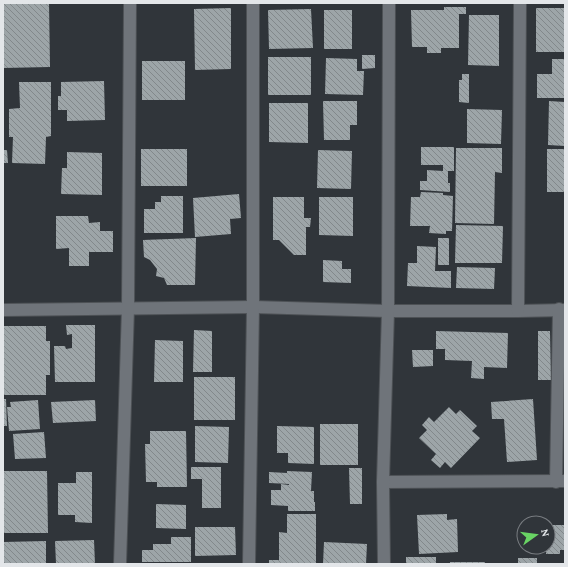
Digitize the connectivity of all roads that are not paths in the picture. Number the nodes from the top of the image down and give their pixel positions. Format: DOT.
graph roads {
  1 [pos="130,3"];
  2 [pos="253,3"];
  3 [pos="389,3"];
  4 [pos="520,3"];
  5 [pos="253,307"];
  6 [pos="128,308"];
  7 [pos="3,310"];
  8 [pos="562,310"];
  9 [pos="388,311"];
  10 [pos="518,311"];
  11 [pos="383,482"];
  12 [pos="560,482"];
  13 [pos="120,564"];
  14 [pos="249,564"];
  15 [pos="384,564"];
  1 -- 6 [label="street"];
  2 -- 5 [label="street"];
  3 -- 9 [label="street"];
  4 -- 10 [label="street"];
  5 -- 6 [label="street"];
  5 -- 9 [label="street"];
  5 -- 14 [label="street"];
  6 -- 7 [label="street"];
  6 -- 13 [label="street"];
  8 -- 10 [label="street"];
  8 -- 12 [label="street"];
  9 -- 10 [label="street"];
  9 -- 11 [label="street"];
  11 -- 12 [label="street"];
  11 -- 15 [label="street"];
}
